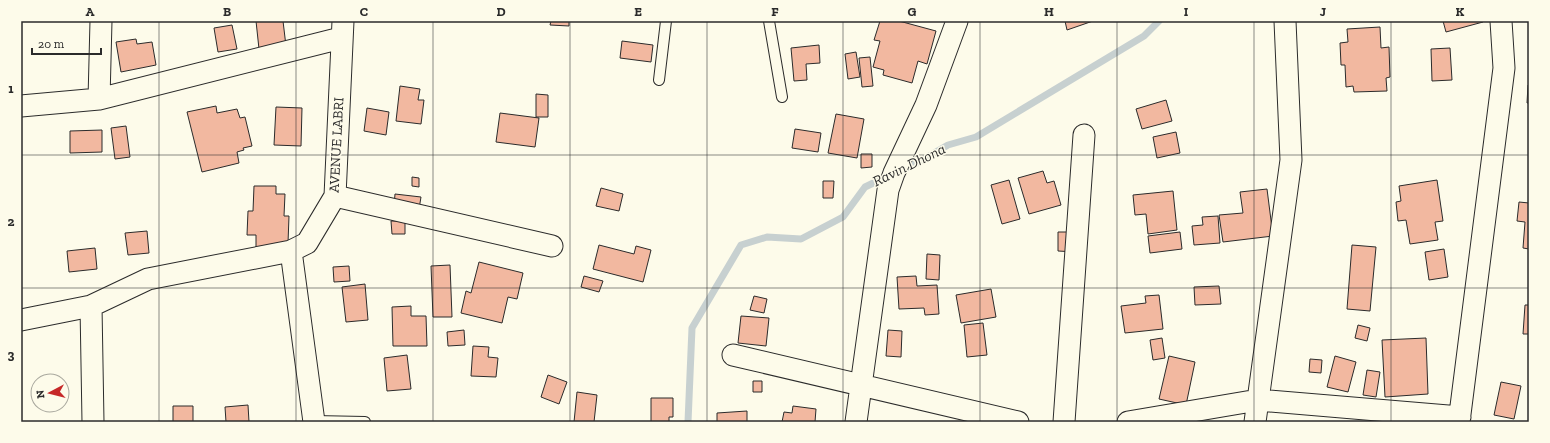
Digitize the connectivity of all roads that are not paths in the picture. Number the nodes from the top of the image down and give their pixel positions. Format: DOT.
graph roads {
  1 [pos="101,21"];
  2 [pos="666,21"];
  3 [pos="769,21"];
  4 [pos="957,21"];
  5 [pos="1285,21"];
  6 [pos="1501,21"];
  7 [pos="342,29"];
  8 [pos="658,80"];
  9 [pos="782,98"];
  10 [pos="99,99"];
  11 [pos="21,106"];
  12 [pos="1084,135"];
  13 [pos="335,196"];
  14 [pos="552,246"];
  15 [pos="290,251"];
  16 [pos="91,306"];
  17 [pos="21,320"];
  18 [pos="733,355"];
  19 [pos="862,385"];
  20 [pos="1258,400"];
  21 [pos="1460,419"];
  22 [pos="314,421"];
  23 [pos="93,422"];
  24 [pos="365,422"];
  25 [pos="856,422"];
  26 [pos="1018,422"];
  27 [pos="1064,422"];
  28 [pos="1128,422"];
  29 [pos="1255,422"];
  1 -- 10 [label="street"];
  2 -- 8 [label="lane"];
  3 -- 9 [label="lane"];
  4 -- 19 [label="street"];
  5 -- 20 [label="street"];
  6 -- 21 [label="street"];
  7 -- 10 [label="street"];
  7 -- 13 [label="street, AVENUE LABRI"];
  10 -- 11 [label="street"];
  12 -- 27 [label="street"];
  13 -- 14 [label="street"];
  13 -- 15 [label="street, AVENUE LABRI"];
  15 -- 16 [label="street, AVENUE LABRI"];
  15 -- 22 [label="street"];
  16 -- 17 [label="street, AVENUE LABRI"];
  16 -- 23 [label="street"];
  18 -- 19 [label="street"];
  19 -- 25 [label="street"];
  19 -- 26 [label="street"];
  20 -- 21 [label="street"];
  20 -- 28 [label="street"];
  20 -- 29 [label="street"];
  22 -- 24 [label="lane"];
}
